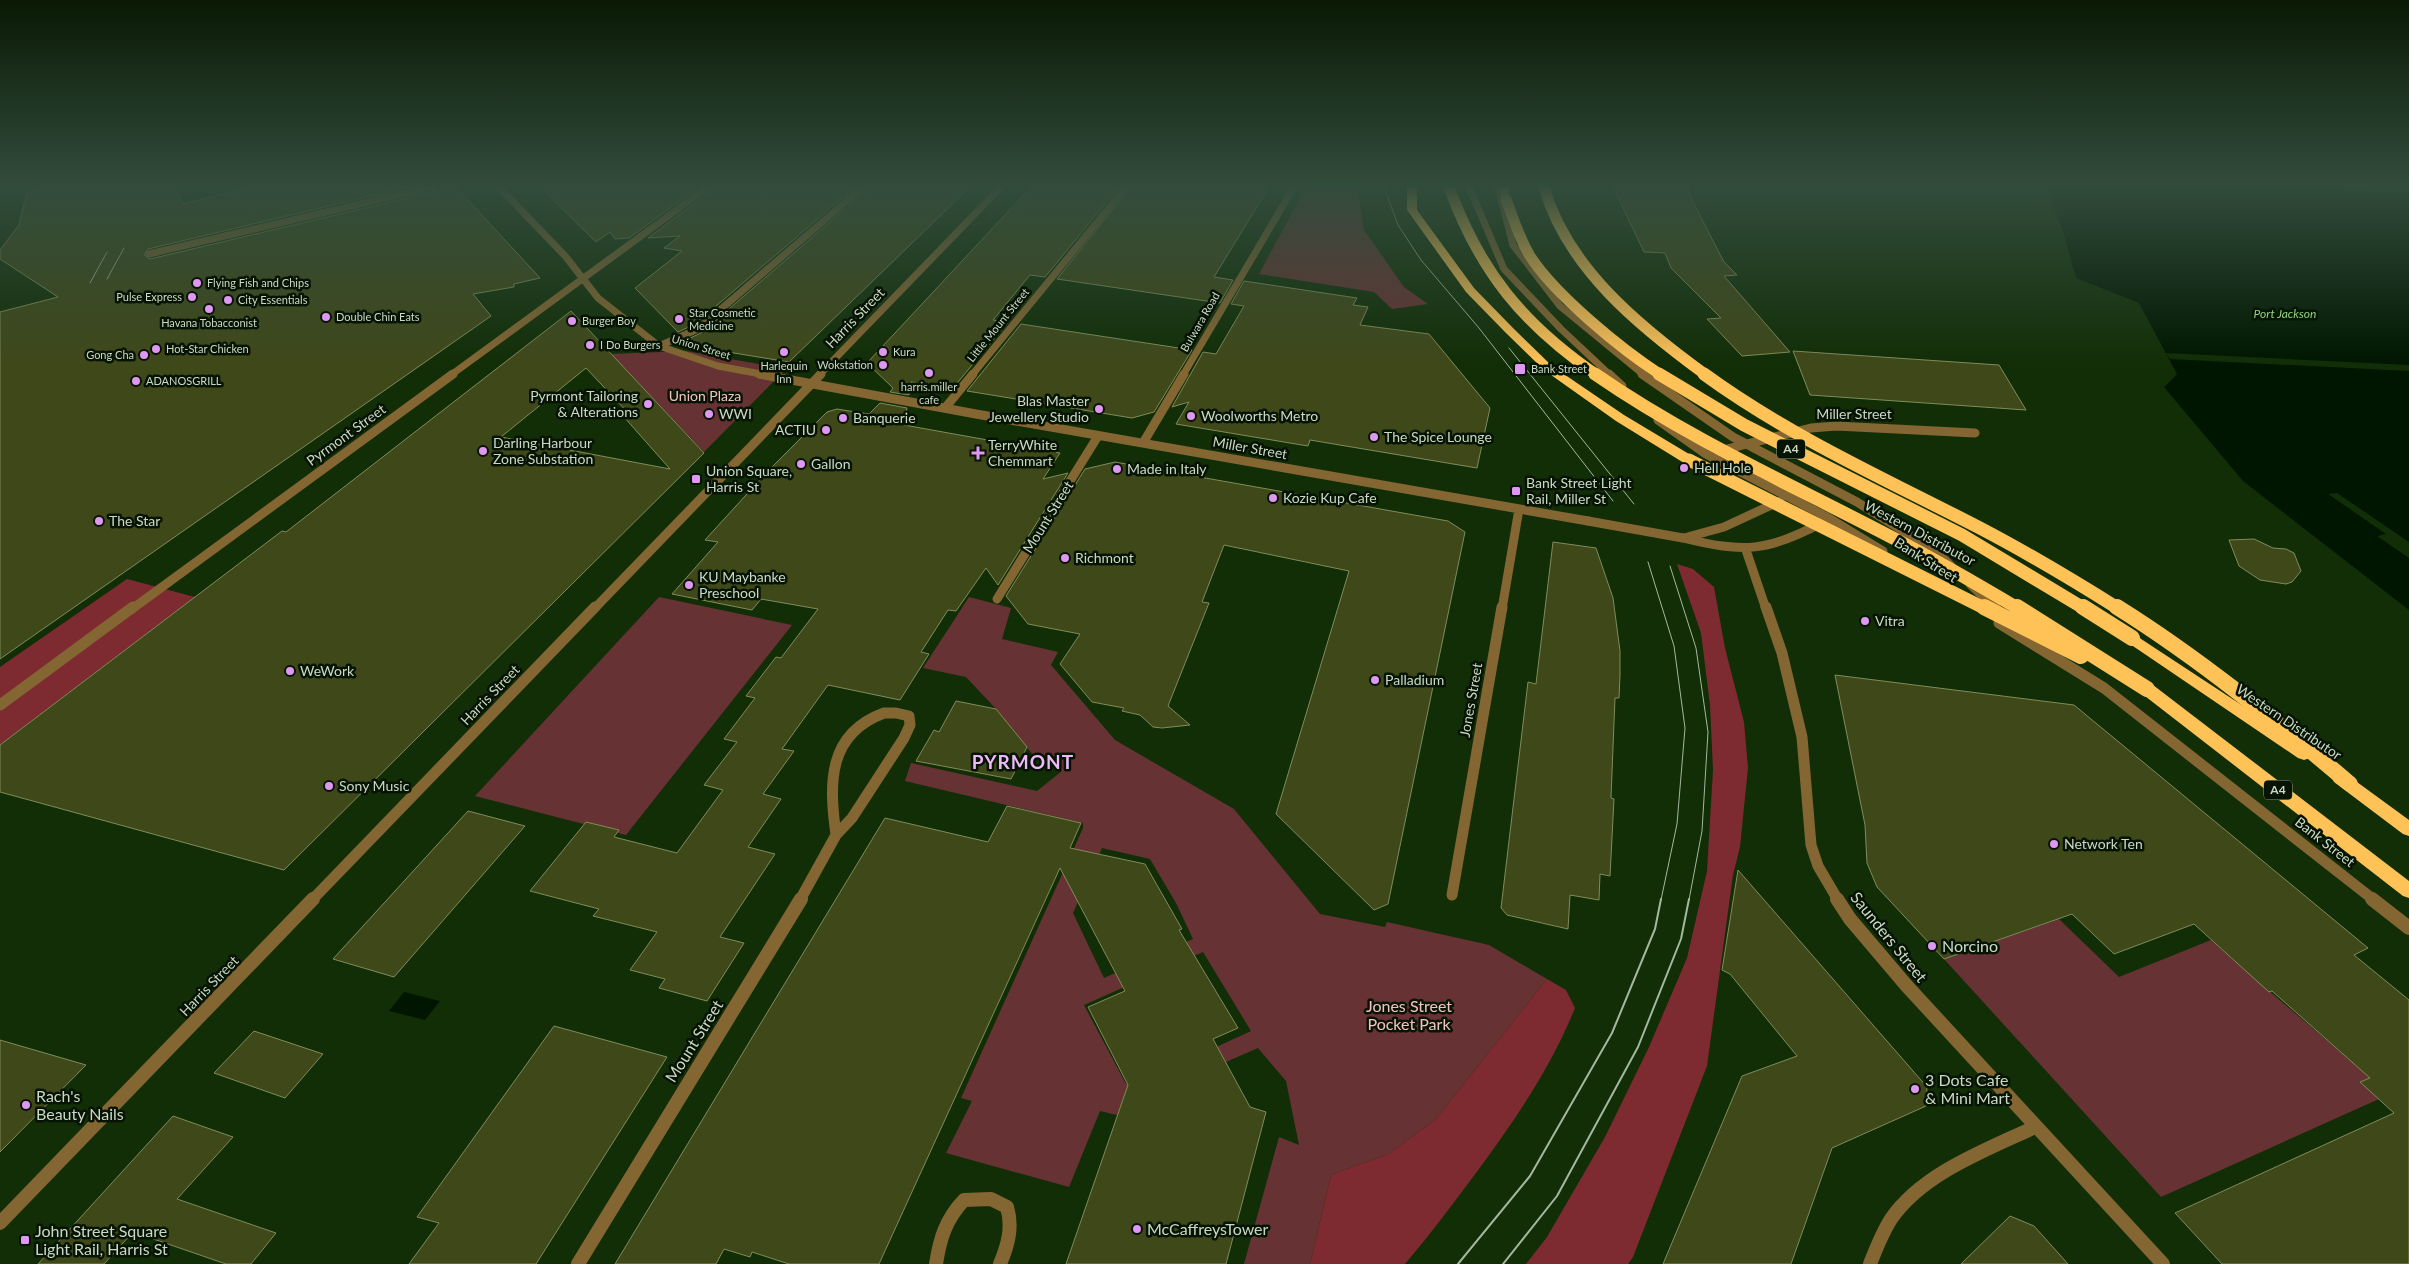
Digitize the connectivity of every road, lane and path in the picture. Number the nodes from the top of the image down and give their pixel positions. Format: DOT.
graph roads {
  1 [pos="183,246"];
  2 [pos="554,246"];
  3 [pos="628,246"];
  4 [pos="794,246"];
  5 [pos="944,246"];
  6 [pos="1078,246"];
  7 [pos="1259,246"];
  8 [pos="1438,246"];
  9 [pos="1474,246"];
  10 [pos="1494,246"];
  11 [pos="1514,246"];
  12 [pos="1525,246"];
  13 [pos="1570,246"];
  14 [pos="149,254"];
  15 [pos="584,278"];
  16 [pos="659,346"];
  17 [pos="812,384"];
  18 [pos="945,408"];
  19 [pos="1975,433"];
  20 [pos="1098,436"];
  21 [pos="1143,443"];
  22 [pos="1746,444"];
  23 [pos="1706,454"];
  24 [pos="1814,481"];
  25 [pos="1786,498"];
  26 [pos="1857,502"];
  27 [pos="1519,509"];
  28 [pos="1829,518"];
  29 [pos="1683,538"];
  30 [pos="1746,550"];
  31 [pos="997,599"];
  32 [pos="2027,640"];
  33 [pos="2147,688"];
  34 [pos="0,705"];
  35 [pos="2350,784"];
  36 [pos="2409,829"];
  37 [pos="836,835"];
  38 [pos="2409,891"];
  39 [pos="1452,896"];
  40 [pos="2409,928"];
  41 [pos="2036,1127"];
  42 [pos="0,1223"];
  43 [pos="578,1264"];
  44 [pos="936,1264"];
  45 [pos="1000,1264"];
  46 [pos="1870,1264"];
  47 [pos="2163,1264"];
  1 -- 14 [label="street"];
  2 -- 15 [label="street, Union Street"];
  3 -- 15 [label="street, Pyrmont Street"];
  4 -- 16 [label="street"];
  5 -- 17 [label="street, Harris Street"];
  6 -- 18 [label="street, Little Mount Street"];
  7 -- 21 [label="street, Bulwara Road"];
  8 -- 33 [label="highway, bridge"];
  9 -- 33 [label="highway, Western Distributor / A4, bridge"];
  10 -- 23 [label="street, Bank Street"];
  11 -- 22 [label="street, Bank Street"];
  12 -- 35 [label="highway, Western Distributor / A4, bridge"];
  13 -- 35 [label="highway, bridge"];
  15 -- 16 [label="street, Union Street"];
  15 -- 34 [label="street, Pyrmont Street"];
  16 -- 17 [label="street, Union Street"];
  17 -- 18 [label="street, Miller Street"];
  17 -- 42 [label="street, Harris Street"];
  18 -- 20 [label="street, Miller Street"];
  19 -- 22 [label="street, Miller Street"];
  20 -- 21 [label="street, Miller Street"];
  20 -- 31 [label="street, Mount Street"];
  21 -- 27 [label="street, Miller Street"];
  22 -- 23 [label="street, Miller Street"];
  22 -- 24 [label="street, Bank Street"];
  23 -- 25 [label="street, Bank Street"];
  24 -- 25 [label="street, Miller Street"];
  24 -- 26 [label="street, Bank Street"];
  25 -- 28 [label="street, Bank Street"];
  25 -- 29 [label="street, Miller Street"];
  26 -- 28 [label="street, Miller Street"];
  26 -- 32 [label="street, Bank Street"];
  27 -- 29 [label="street, Miller Street, bridge"];
  27 -- 39 [label="street, Jones Street"];
  28 -- 30 [label="street, Miller Street"];
  28 -- 32 [label="street, Bank Street"];
  29 -- 30 [label="street, Miller Street"];
  30 -- 41 [label="street, Saunders Street"];
  32 -- 40 [label="street, Bank Street"];
  33 -- 38 [label="highway, Western Distributor / A4"];
  35 -- 36 [label="highway, Western Distributor / A4"];
  37 -- 37 [label="street, Mount Street"];
  37 -- 43 [label="street, Mount Street"];
  41 -- 46 [label="street"];
  41 -- 47 [label="street, Saunders Street"];
  44 -- 45 [label="street"];
}
